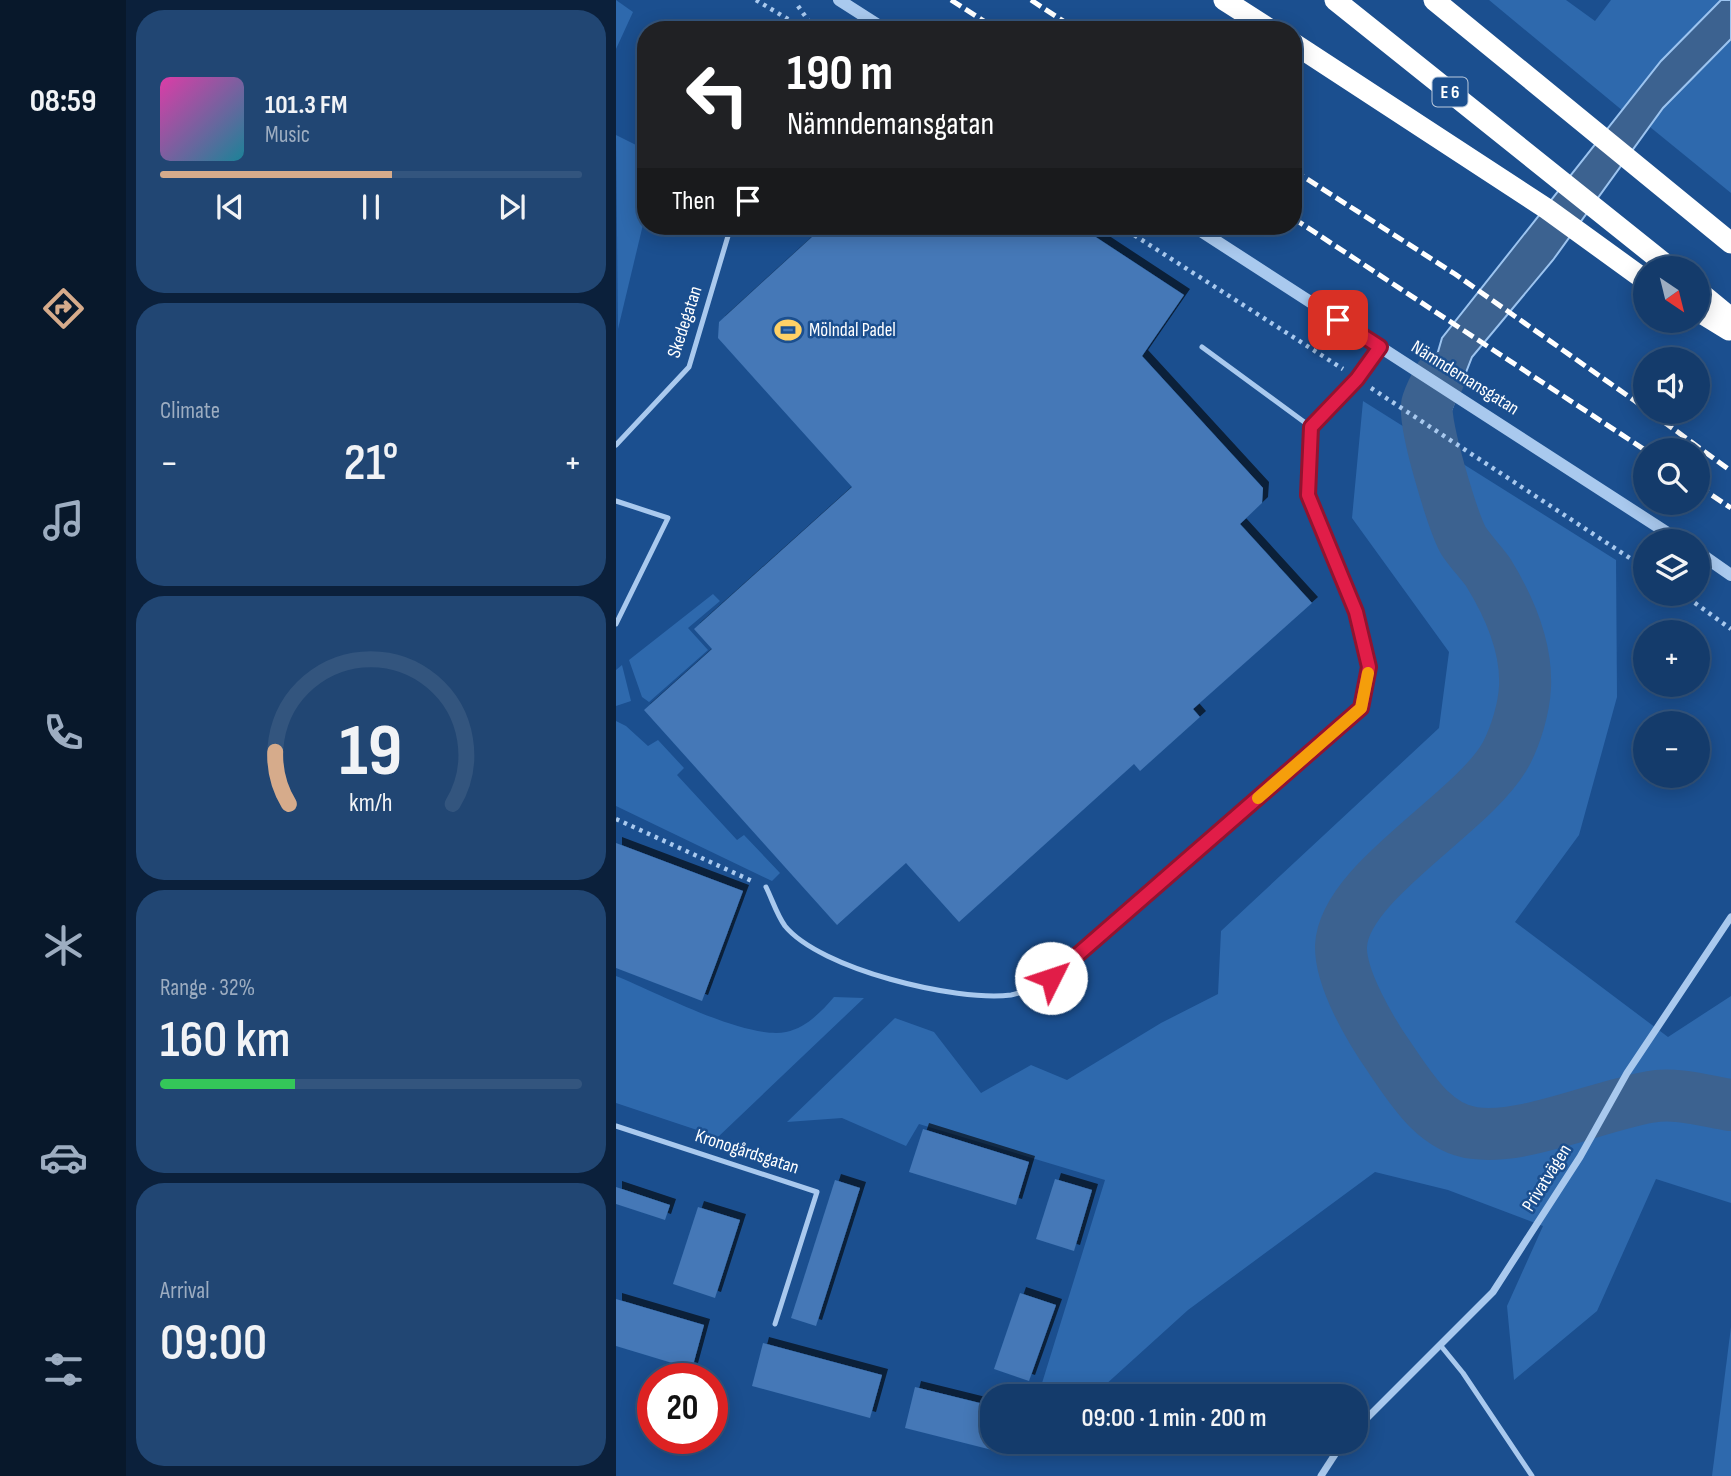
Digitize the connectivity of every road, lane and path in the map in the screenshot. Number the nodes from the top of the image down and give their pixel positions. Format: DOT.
graph roads {
  1 [pos="756,0"];
  2 [pos="839,0"];
  3 [pos="1224,0"];
  4 [pos="1335,0"];
  5 [pos="1434,0"];
  6 [pos="797,6"];
  7 [pos="789,20"];
  8 [pos="808,21"];
  9 [pos="872,21"];
  10 [pos="1257,21"];
  11 [pos="1302,49"];
  12 [pos="728,235"];
  13 [pos="1133,235"];
  14 [pos="1207,235"];
  15 [pos="1731,243"];
  16 [pos="1655,256"];
  17 [pos="1633,273"];
  18 [pos="1710,301"];
  19 [pos="1710,318"];
  20 [pos="1731,318"];
  21 [pos="1731,331"];
  22 [pos="1202,347"];
  23 [pos="1380,347"];
  24 [pos="1357,379"];
  25 [pos="1311,427"];
  26 [pos="616,445"];
  27 [pos="616,501"];
  28 [pos="1662,529"];
  29 [pos="1633,560"];
  30 [pos="1710,560"];
  31 [pos="1731,575"];
  32 [pos="1699,606"];
  33 [pos="616,624"];
  34 [pos="1731,629"];
  35 [pos="616,819"];
  36 [pos="765,887"];
  37 [pos="1731,917"];
  38 [pos="616,1126"];
  39 [pos="775,1324"];
  40 [pos="1441,1346"];
  41 [pos="1368,1417"];
  42 [pos="1335,1454"];
  43 [pos="1321,1476"];
  44 [pos="1532,1476"];
  1 -- 7 [label="path"];
  2 -- 9 [label="street"];
  3 -- 10 [label="highway"];
  4 -- 16 [label="highway, E 6"];
  5 -- 15 [label="highway"];
  6 -- 8 [label="path"];
  11 -- 17 [label="highway"];
  12 -- 26 [label="lane, Skedegatan"];
  13 -- 24 [label="path"];
  14 -- 23 [label="street, Nämndemansgatan"];
  18 -- 20 [label="highway"];
  19 -- 21 [label="highway"];
  22 -- 25 [label="lane"];
  23 -- 24 [label="lane"];
  23 -- 28 [label="street, Nämndemansgatan"];
  24 -- 25 [label="lane"];
  24 -- 29 [label="path"];
  25 -- 36 [label="lane"];
  27 -- 33 [label="lane"];
  30 -- 31 [label="street"];
  32 -- 34 [label="path"];
  35 -- 36 [label="path"];
  37 -- 40 [label="street, Privatvägen"];
  38 -- 39 [label="lane, Kronogårdsgatan"];
  40 -- 41 [label="street, Privatvägen"];
  40 -- 44 [label="lane"];
  42 -- 43 [label="street"];
}
